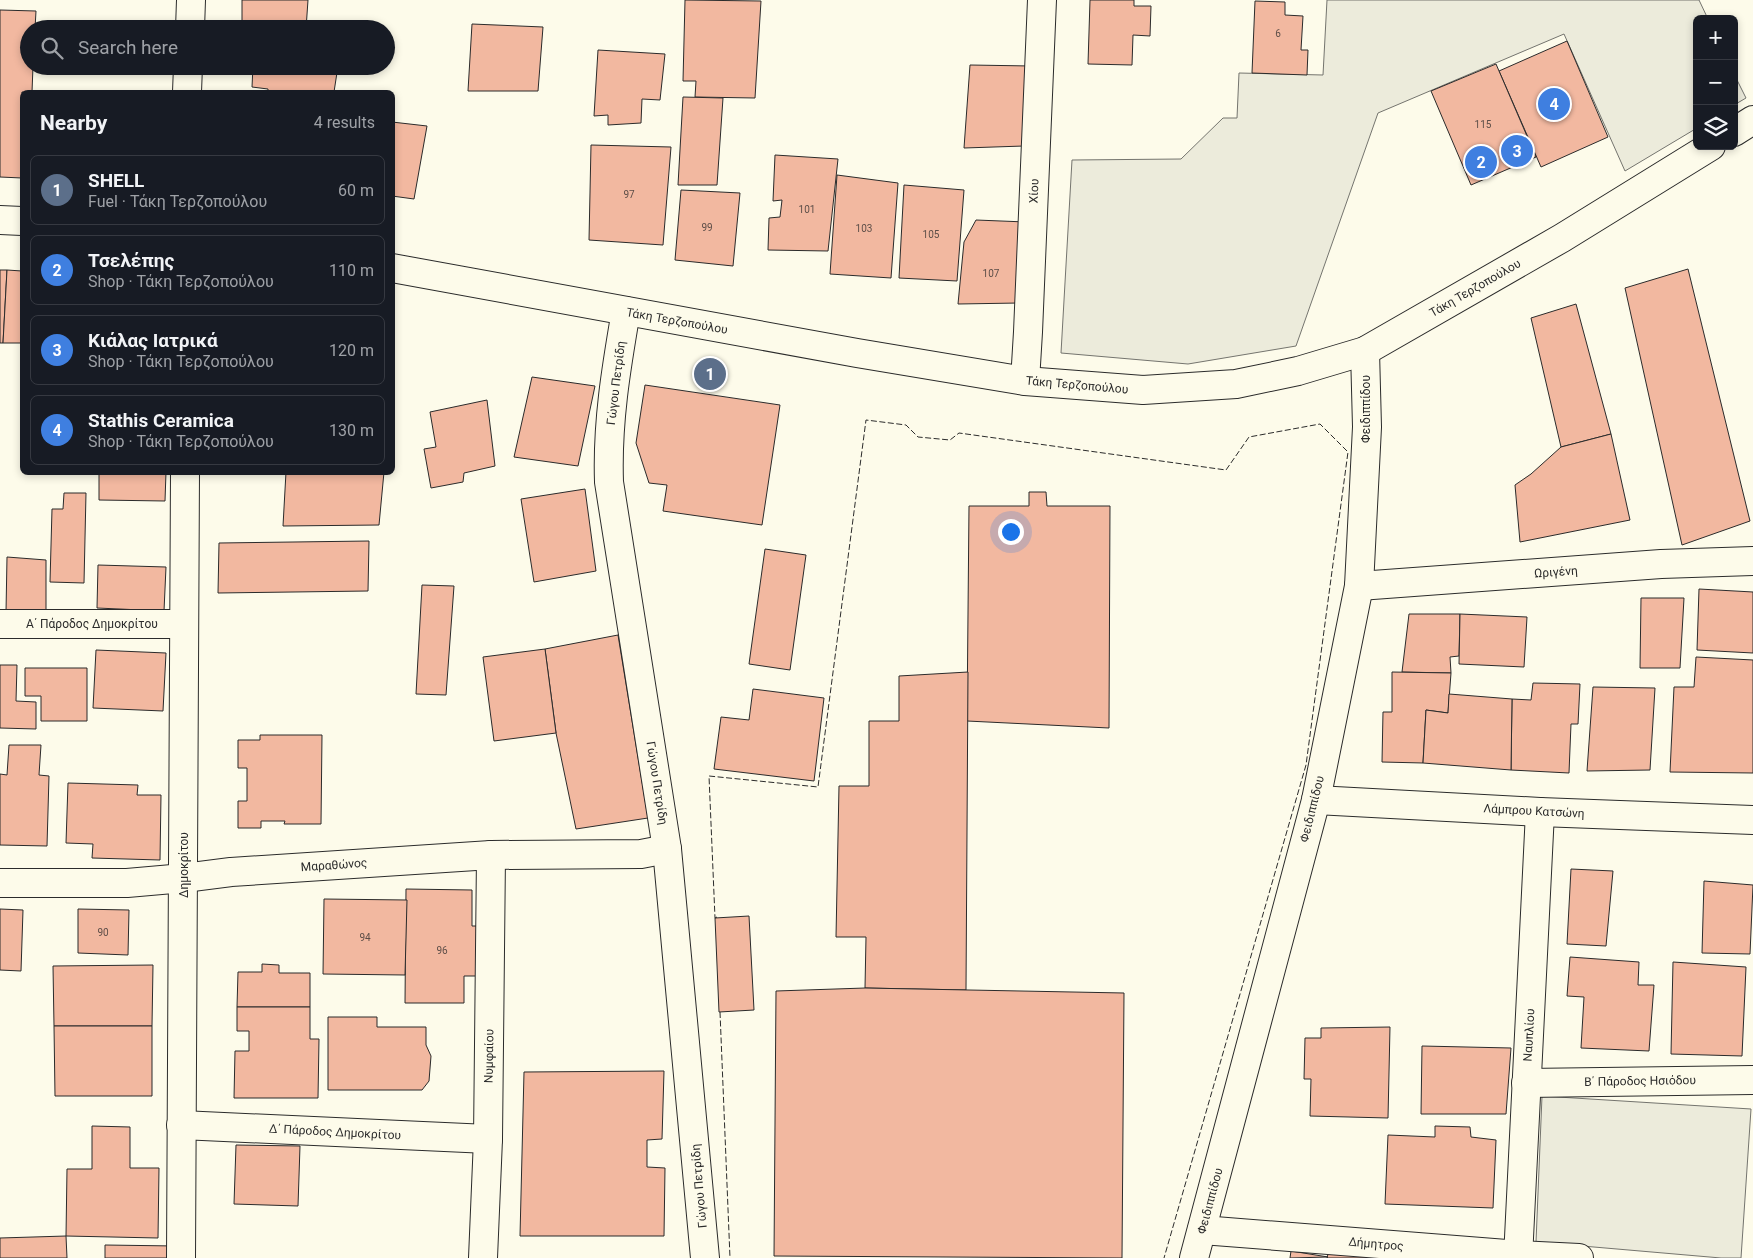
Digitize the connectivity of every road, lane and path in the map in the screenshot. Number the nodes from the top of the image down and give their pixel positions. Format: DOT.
graph roads {
  1 [pos="192,0"];
  2 [pos="1042,0"];
  3 [pos="191,20"];
  4 [pos="188,75"];
  5 [pos="187,90"];
  6 [pos="1753,120"];
  7 [pos="1738,129"];
  8 [pos="1705,150"];
  9 [pos="0,220"];
  10 [pos="20,221"];
  11 [pos="395,269"];
  12 [pos="626,311"];
  13 [pos="1365,350"];
  14 [pos="1024,381"];
  15 [pos="185,475"];
  16 [pos="1753,561"];
  17 [pos="1359,586"];
  18 [pos="0,624"];
  19 [pos="183,624"];
  20 [pos="1316,800"];
  21 [pos="1540,812"];
  22 [pos="1753,820"];
  23 [pos="667,849"];
  24 [pos="491,855"];
  25 [pos="184,878"];
  26 [pos="0,883"];
  27 [pos="1753,1080"];
  28 [pos="1526,1083"];
  29 [pos="181,1125"];
  30 [pos="488,1140"];
  31 [pos="1202,1230"];
  32 [pos="1518,1256"];
  33 [pos="181,1258"];
  34 [pos="483,1258"];
  35 [pos="706,1258"];
  36 [pos="1194,1258"];
  37 [pos="1579,1258"];
  1 -- 3 [label="street"];
  2 -- 14 [label="street, Χίου"];
  4 -- 5 [label="street"];
  6 -- 7 [label="street"];
  8 -- 13 [label="street, Τάκη Τερζοπούλου"];
  9 -- 10 [label="street"];
  11 -- 12 [label="street, Τάκη Τερζοπούλου"];
  12 -- 14 [label="street, Τάκη Τερζοπούλου"];
  12 -- 23 [label="street, Γώγου Πετρίδη"];
  13 -- 14 [label="street, Τάκη Τερζοπούλου"];
  13 -- 17 [label="street, Φειδιππίδου"];
  15 -- 19 [label="street, Δημοκρίτου"];
  16 -- 17 [label="street, Ωριγένη"];
  17 -- 20 [label="street, Φειδιππίδου"];
  18 -- 19 [label="street, Α΄ Πάροδος Δημοκρίτου"];
  19 -- 25 [label="street, Δημοκρίτου"];
  20 -- 21 [label="street, Λάμπρου Κατσώνη"];
  20 -- 31 [label="street, Φειδιππίδου"];
  21 -- 22 [label="street, Λάμπρου Κατσώνη"];
  21 -- 28 [label="street, Ναυπλίου"];
  23 -- 24 [label="street, Μαραθώνος"];
  23 -- 35 [label="street, Γώγου Πετρίδη"];
  24 -- 25 [label="street, Μαραθώνος"];
  24 -- 30 [label="street, Νυμφαίου"];
  25 -- 26 [label="street, Μαραθώνος"];
  25 -- 29 [label="street, Δημοκρίτου"];
  27 -- 28 [label="street, Β΄ Πάροδος Ησιόδου"];
  28 -- 32 [label="street, Ναυπλίου"];
  29 -- 30 [label="street, Δ΄ Πάροδος Δημοκρίτου"];
  29 -- 33 [label="street, Δημοκρίτου"];
  30 -- 34 [label="street, Νυμφαίου"];
  31 -- 32 [label="street, Δήμητρος"];
  31 -- 36 [label="street, Φειδιππίδου"];
  32 -- 37 [label="street, Δήμητρος"];
}
